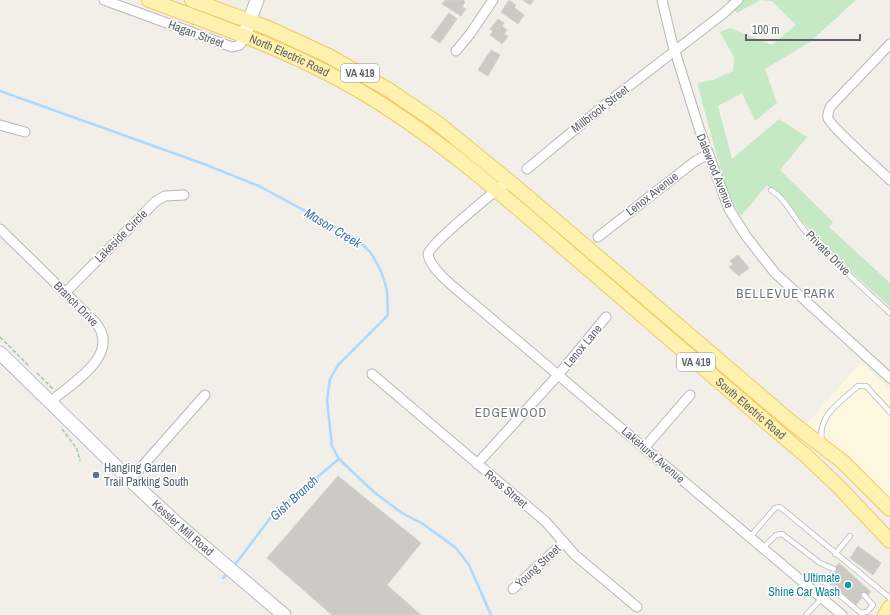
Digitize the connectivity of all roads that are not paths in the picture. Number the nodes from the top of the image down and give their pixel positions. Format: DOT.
graph roads {
  1 [pos="104,0"];
  2 [pos="148,0"];
  3 [pos="192,0"];
  4 [pos="257,0"];
  5 [pos="493,0"];
  6 [pos="662,0"];
  7 [pos="738,0"];
  8 [pos="141,14"];
  9 [pos="250,21"];
  10 [pos="244,36"];
  11 [pos="890,44"];
  12 [pos="456,51"];
  13 [pos="675,52"];
  14 [pos="0,125"];
  15 [pos="25,132"];
  16 [pos="708,154"];
  17 [pos="527,169"];
  18 [pos="890,180"];
  19 [pos="509,181"];
  20 [pos="496,190"];
  21 [pos="771,190"];
  22 [pos="184,195"];
  23 [pos="0,229"];
  24 [pos="598,237"];
  25 [pos="65,293"];
  26 [pos="890,313"];
  27 [pos="606,317"];
  28 [pos="0,353"];
  29 [pos="372,374"];
  30 [pos="559,374"];
  31 [pos="890,378"];
  32 [pos="205,395"];
  33 [pos="690,395"];
  34 [pos="50,402"];
  35 [pos="890,412"];
  36 [pos="645,447"];
  37 [pos="822,447"];
  38 [pos="477,464"];
  39 [pos="130,480"];
  40 [pos="890,509"];
  41 [pos="850,536"];
  42 [pos="750,537"];
  43 [pos="890,541"];
  44 [pos="564,542"];
  45 [pos="763,548"];
  46 [pos="835,554"];
  47 [pos="834,570"];
  48 [pos="805,583"];
  49 [pos="513,589"];
  50 [pos="864,595"];
  51 [pos="822,598"];
  52 [pos="890,598"];
  53 [pos="637,606"];
  54 [pos="890,607"];
  55 [pos="284,615"];
  56 [pos="807,615"];
  57 [pos="842,615"];
  58 [pos="885,615"];
  1 -- 8 [label="street, Hagan Street"];
  2 -- 8 [label="street"];
  2 -- 10 [label="main road, North Electric Road / VA 419"];
  3 -- 9 [label="main road, North Electric Road / VA 419"];
  4 -- 9 [label="street"];
  5 -- 12 [label="street"];
  6 -- 13 [label="street, Dalewood Avenue"];
  7 -- 13 [label="street, Millbrook Street"];
  8 -- 10 [label="street, Hagan Street"];
  9 -- 10 [label="street"];
  9 -- 19 [label="main road, North Electric Road / VA 419"];
  10 -- 20 [label="main road, North Electric Road / VA 419"];
  11 -- 18 [label="street"];
  13 -- 16 [label="street, Dalewood Avenue"];
  13 -- 17 [label="street, Millbrook Street"];
  14 -- 15 [label="street"];
  16 -- 24 [label="street, Lenox Avenue"];
  16 -- 31 [label="street, Dalewood Avenue"];
  19 -- 20 [label="street"];
  19 -- 37 [label="main road, South Electric Road / VA 419"];
  20 -- 30 [label="street, Lakehurst Avenue"];
  20 -- 43 [label="main road, South Electric Road / VA 419"];
  21 -- 26 [label="lane, Private Drive"];
  22 -- 25 [label="street, Lakeside Circle"];
  23 -- 25 [label="street, Branch Drive"];
  25 -- 34 [label="street, Branch Drive"];
  27 -- 30 [label="street, Lenox Lane"];
  28 -- 34 [label="street, Kessler Mill Road"];
  29 -- 38 [label="street, Ross Street"];
  30 -- 36 [label="street, Lakehurst Avenue"];
  30 -- 38 [label="street"];
  32 -- 39 [label="street"];
  33 -- 36 [label="street"];
  34 -- 39 [label="street, Kessler Mill Road"];
  35 -- 37 [label="lane"];
  36 -- 42 [label="street, Lakehurst Avenue"];
  37 -- 40 [label="main road, South Electric Road / VA 419"];
  38 -- 44 [label="street, Ross Street"];
  39 -- 55 [label="street, Kessler Mill Road"];
  41 -- 46 [label="lane"];
  42 -- 45 [label="street, Lakehurst Avenue"];
  42 -- 46 [label="lane"];
  44 -- 49 [label="street, Young Street"];
  44 -- 53 [label="street, Ross Street"];
  45 -- 47 [label="lane"];
  45 -- 48 [label="street, Lakehurst Avenue"];
  46 -- 52 [label="lane"];
  48 -- 50 [label="lane"];
  48 -- 51 [label="street, Lakehurst Avenue"];
  51 -- 56 [label="lane"];
  51 -- 57 [label="street, Lakehurst Avenue"];
  54 -- 58 [label="main road"];
}
